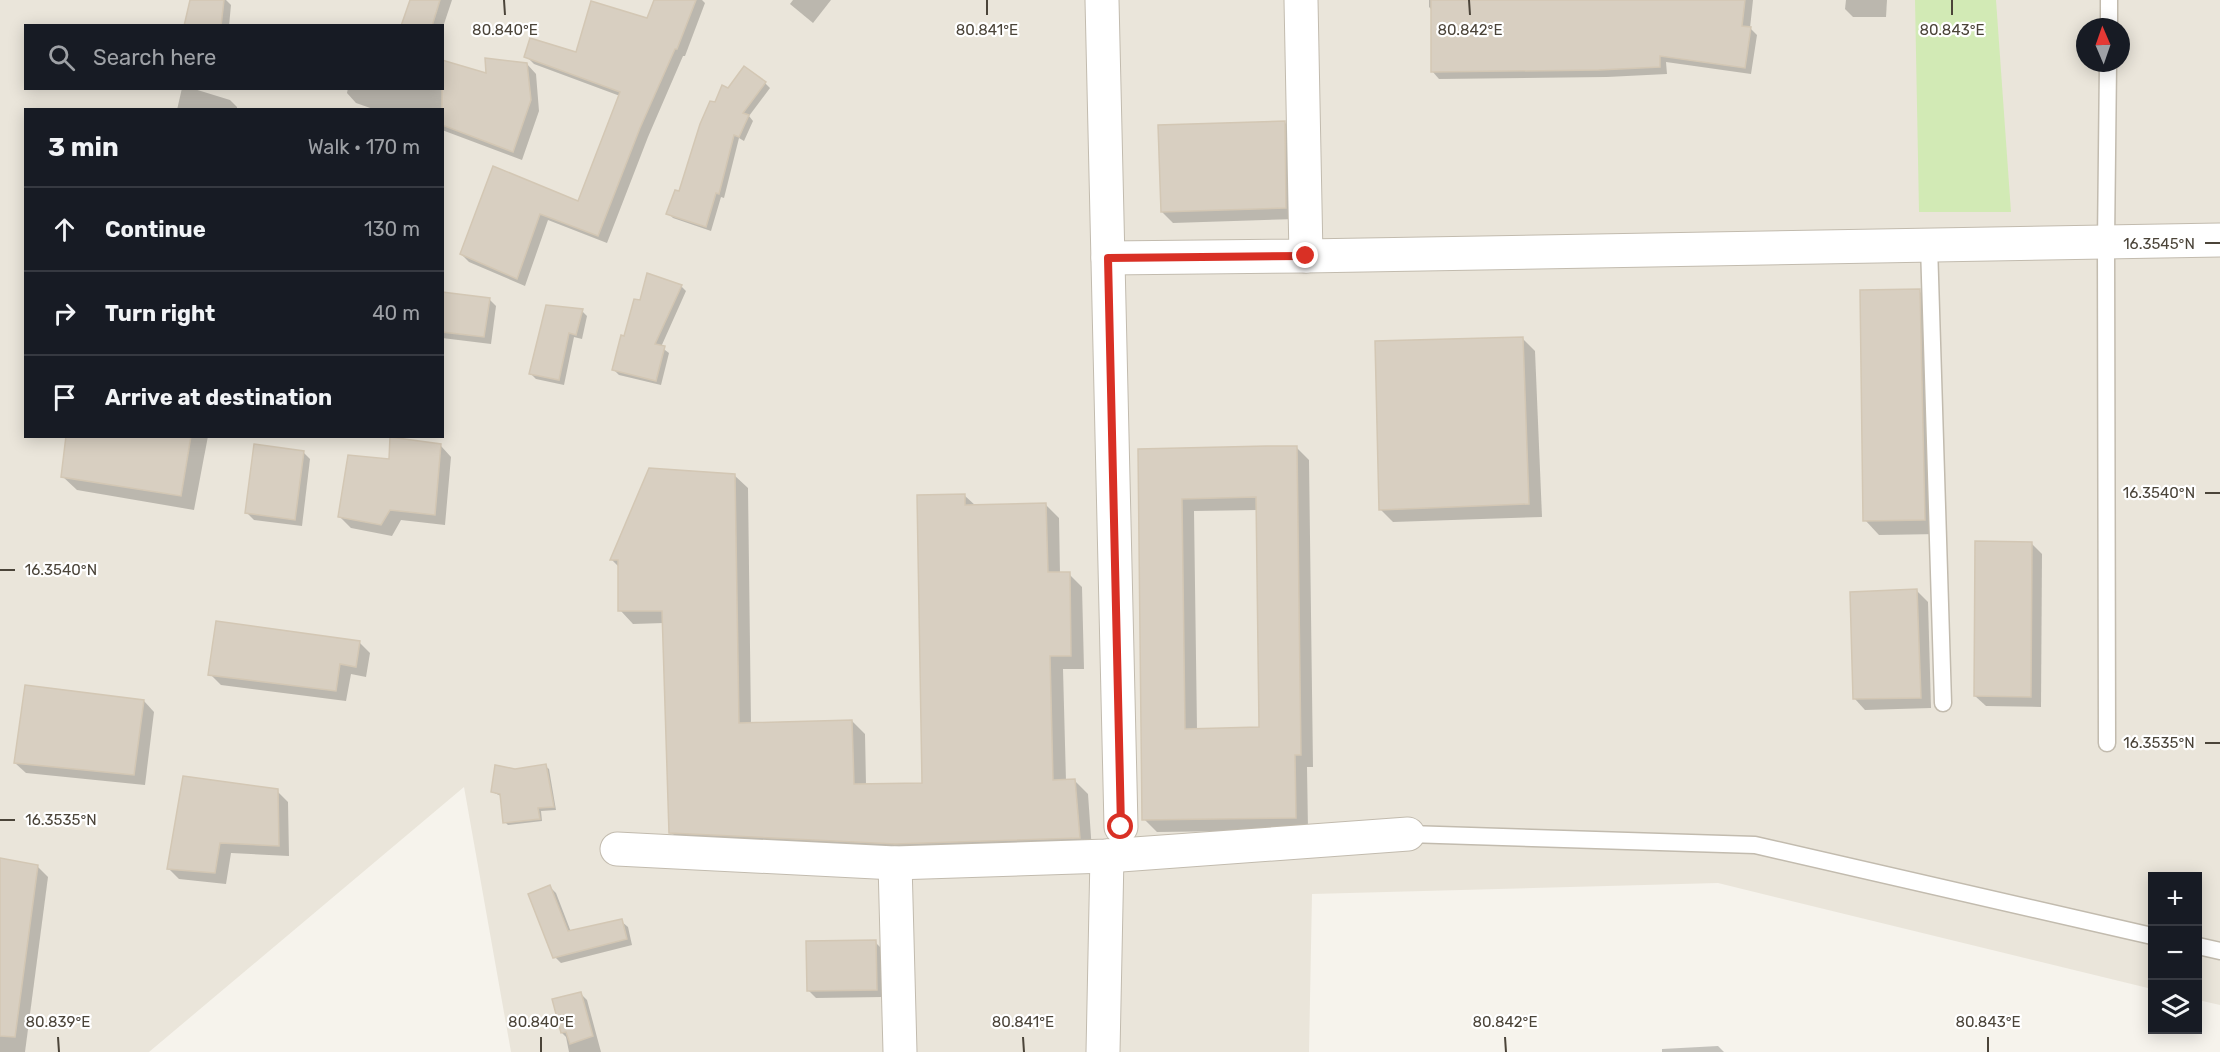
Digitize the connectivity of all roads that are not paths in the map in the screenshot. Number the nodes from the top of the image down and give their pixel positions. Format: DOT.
graph roads {
  1 [pos="1102,0"];
  2 [pos="1301,0"];
  3 [pos="2109,0"];
  4 [pos="2109,18"];
  5 [pos="2108,72"];
  6 [pos="2220,240"];
  7 [pos="2106,242"];
  8 [pos="1929,245"];
  9 [pos="1306,256"];
  10 [pos="1108,258"];
  11 [pos="1943,703"];
  12 [pos="2107,743"];
  13 [pos="1121,827"];
  14 [pos="1408,834"];
  15 [pos="618,849"];
  16 [pos="1107,856"];
  17 [pos="895,863"];
  18 [pos="2148,935"];
  19 [pos="2202,947"];
  20 [pos="2220,951"];
  21 [pos="900,1052"];
  22 [pos="1104,1052"];
  1 -- 10 [label="street"];
  2 -- 9 [label="street"];
  3 -- 4 [label="lane"];
  5 -- 7 [label="lane"];
  6 -- 7 [label="street"];
  7 -- 8 [label="street"];
  7 -- 12 [label="lane"];
  8 -- 9 [label="street"];
  8 -- 11 [label="lane"];
  9 -- 10 [label="street"];
  10 -- 13 [label="street"];
  14 -- 16 [label="street"];
  14 -- 18 [label="lane"];
  15 -- 17 [label="street"];
  16 -- 17 [label="street"];
  16 -- 22 [label="street"];
  17 -- 21 [label="street"];
  19 -- 20 [label="lane"];
}
